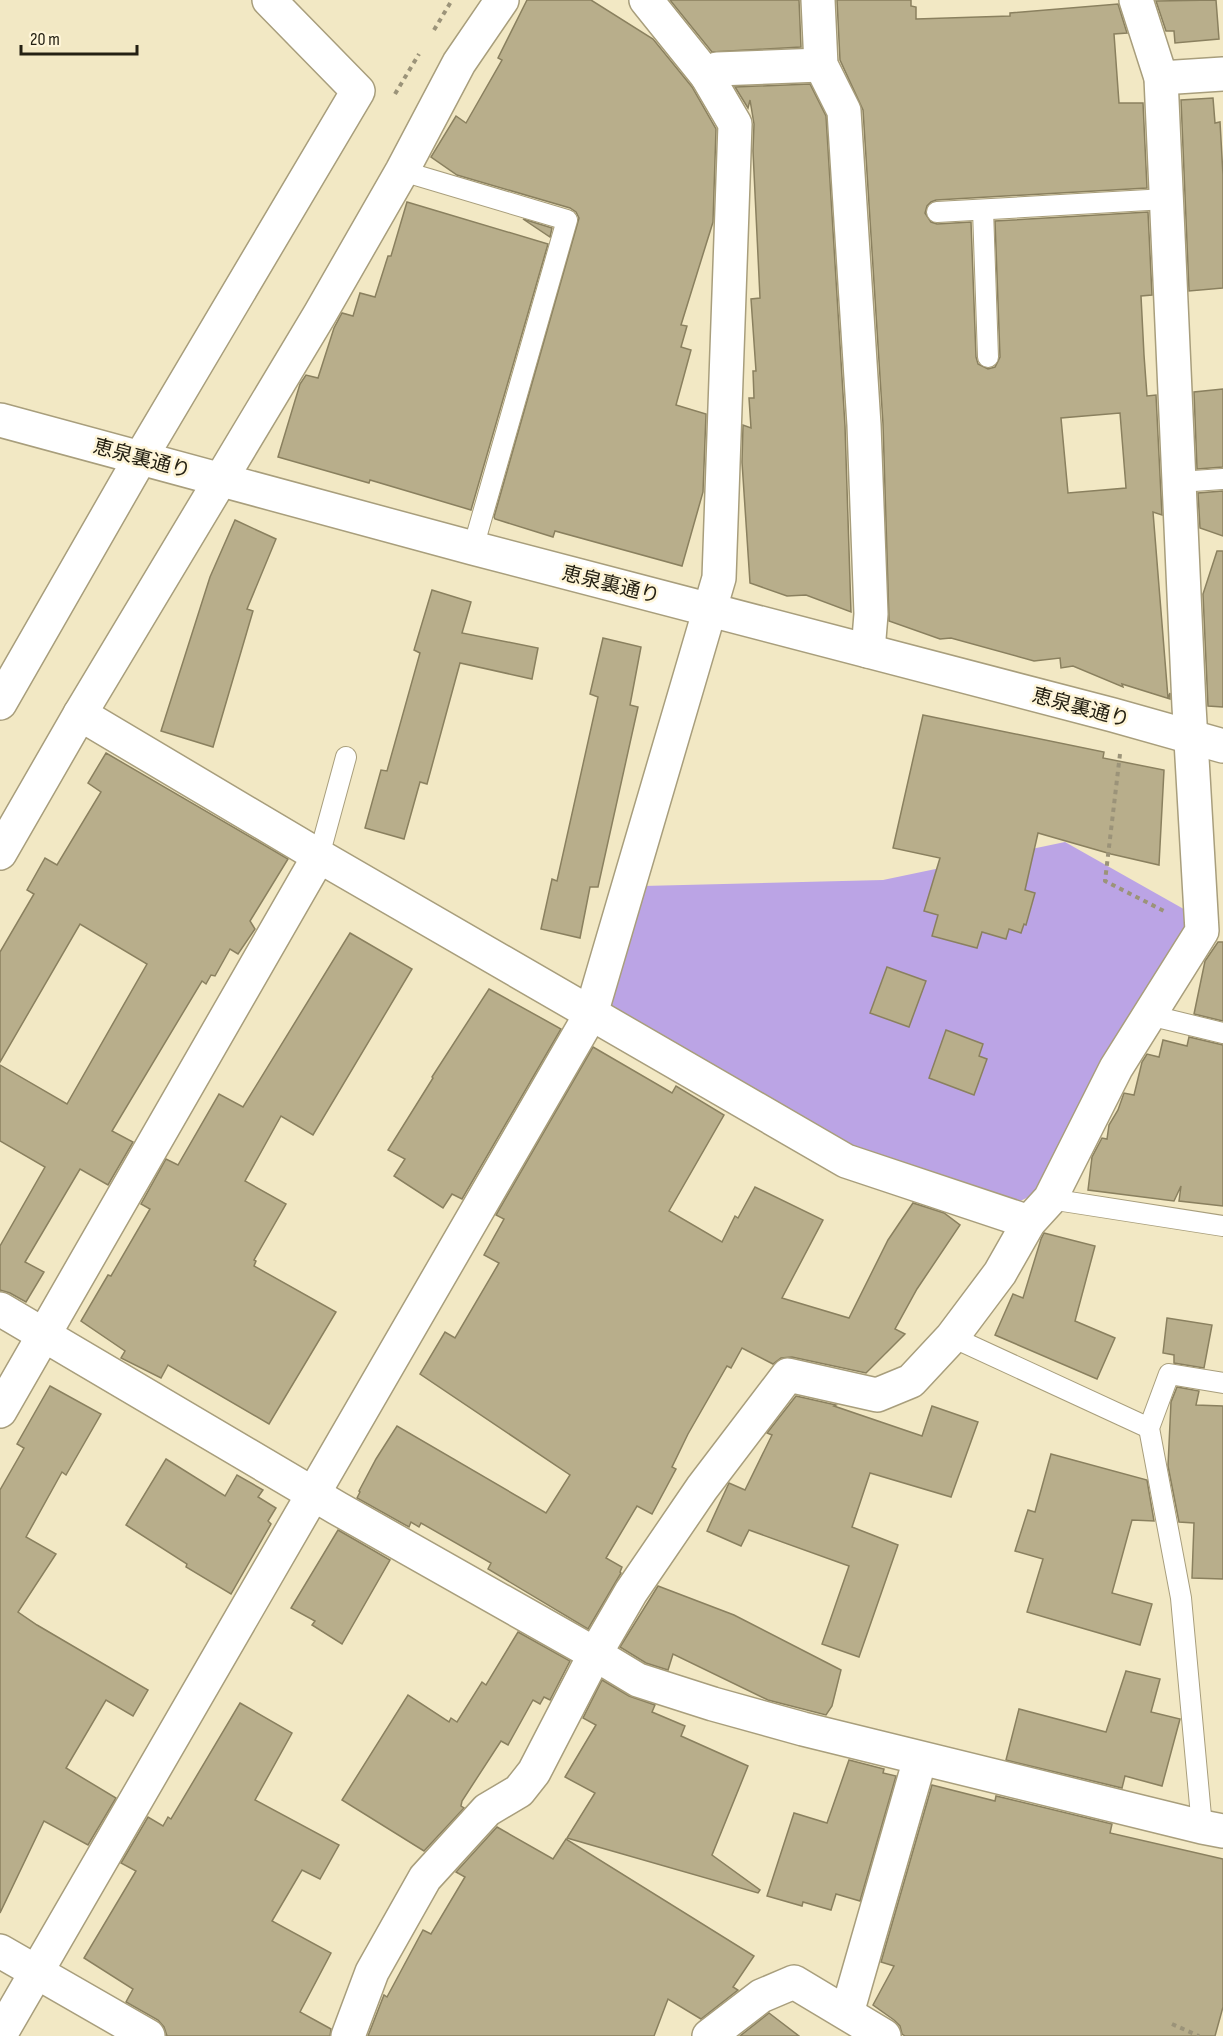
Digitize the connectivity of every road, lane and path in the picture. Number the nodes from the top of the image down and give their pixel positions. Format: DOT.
graph roads {
  1 [pos="269,0"];
  2 [pos="502,0"];
  3 [pos="646,0"];
  4 [pos="818,0"];
  5 [pos="1136,0"];
  6 [pos="821,65"];
  7 [pos="1223,74"];
  8 [pos="706,76"];
  9 [pos="1161,78"];
  10 [pos="402,171"];
  11 [pos="1166,199"];
  12 [pos="983,210"];
  13 [pos="937,212"];
  14 [pos="988,357"];
  15 [pos="0,420"];
  16 [pos="141,457"];
  17 [pos="1223,479"];
  18 [pos="220,480"];
  19 [pos="1179,482"];
  20 [pos="473,548"];
  21 [pos="711,609"];
  22 [pos="868,651"];
  23 [pos="0,703"];
  24 [pos="80,714"];
  25 [pos="1124,718"];
  26 [pos="1191,737"];
  27 [pos="1223,746"];
  28 [pos="346,757"];
  29 [pos="0,853"];
  30 [pos="319,856"];
  31 [pos="1212,932"];
  32 [pos="591,1014"];
  33 [pos="1149,1015"];
  34 [pos="1223,1033"];
  35 [pos="1040,1211"];
  36 [pos="1223,1226"];
  37 [pos="0,1309"];
  38 [pos="45,1335"];
  39 [pos="952,1337"];
  40 [pos="1223,1383"];
  41 [pos="0,1412"];
  42 [pos="1149,1428"];
  43 [pos="314,1495"];
  44 [pos="595,1654"];
  45 [pos="920,1759"];
  46 [pos="1212,1829"];
  47 [pos="0,1951"];
  48 [pos="36,1971"];
  49 [pos="847,2013"];
  50 [pos="1172,2024"];
  51 [pos="0,2035"];
  52 [pos="148,2036"];
  53 [pos="348,2036"];
  54 [pos="709,2036"];
  55 [pos="884,2036"];
  56 [pos="1199,2036"];
  1 -- 16 [label="street"];
  2 -- 10 [label="street"];
  3 -- 8 [label="street"];
  4 -- 6 [label="street"];
  5 -- 9 [label="street"];
  6 -- 8 [label="street"];
  6 -- 22 [label="street"];
  7 -- 9 [label="street"];
  8 -- 21 [label="street"];
  9 -- 11 [label="street"];
  10 -- 18 [label="street"];
  10 -- 20 [label="lane"];
  11 -- 12 [label="lane"];
  11 -- 19 [label="street"];
  12 -- 13 [label="lane"];
  12 -- 14 [label="lane"];
  15 -- 16 [label="street, 恵泉裏通り"];
  16 -- 18 [label="street, 恵泉裏通り"];
  16 -- 23 [label="street"];
  17 -- 19 [label="lane"];
  18 -- 20 [label="street, 恵泉裏通り"];
  18 -- 24 [label="street"];
  19 -- 26 [label="street"];
  20 -- 21 [label="street, 恵泉裏通り"];
  21 -- 22 [label="street, 恵泉裏通り"];
  21 -- 32 [label="street"];
  22 -- 25 [label="street, 恵泉裏通り"];
  24 -- 29 [label="street"];
  24 -- 30 [label="street"];
  25 -- 26 [label="street, 恵泉裏通り"];
  25 -- 31 [label="path"];
  26 -- 27 [label="street, 恵泉裏通り"];
  26 -- 31 [label="street"];
  28 -- 30 [label="lane"];
  30 -- 32 [label="street"];
  30 -- 38 [label="street"];
  31 -- 33 [label="street"];
  32 -- 35 [label="street"];
  32 -- 43 [label="street"];
  33 -- 34 [label="lane"];
  33 -- 35 [label="street"];
  35 -- 36 [label="lane"];
  35 -- 39 [label="street"];
  37 -- 38 [label="street"];
  38 -- 41 [label="street"];
  38 -- 43 [label="street"];
  39 -- 42 [label="lane"];
  39 -- 44 [label="street"];
  40 -- 42 [label="lane"];
  42 -- 46 [label="lane"];
  43 -- 44 [label="street"];
  43 -- 48 [label="street"];
  44 -- 45 [label="street"];
  44 -- 53 [label="street"];
  45 -- 46 [label="street"];
  45 -- 49 [label="street"];
  47 -- 48 [label="street"];
  48 -- 51 [label="street"];
  48 -- 52 [label="street"];
  49 -- 54 [label="street"];
  49 -- 55 [label="street"];
  50 -- 56 [label="path"];
}
